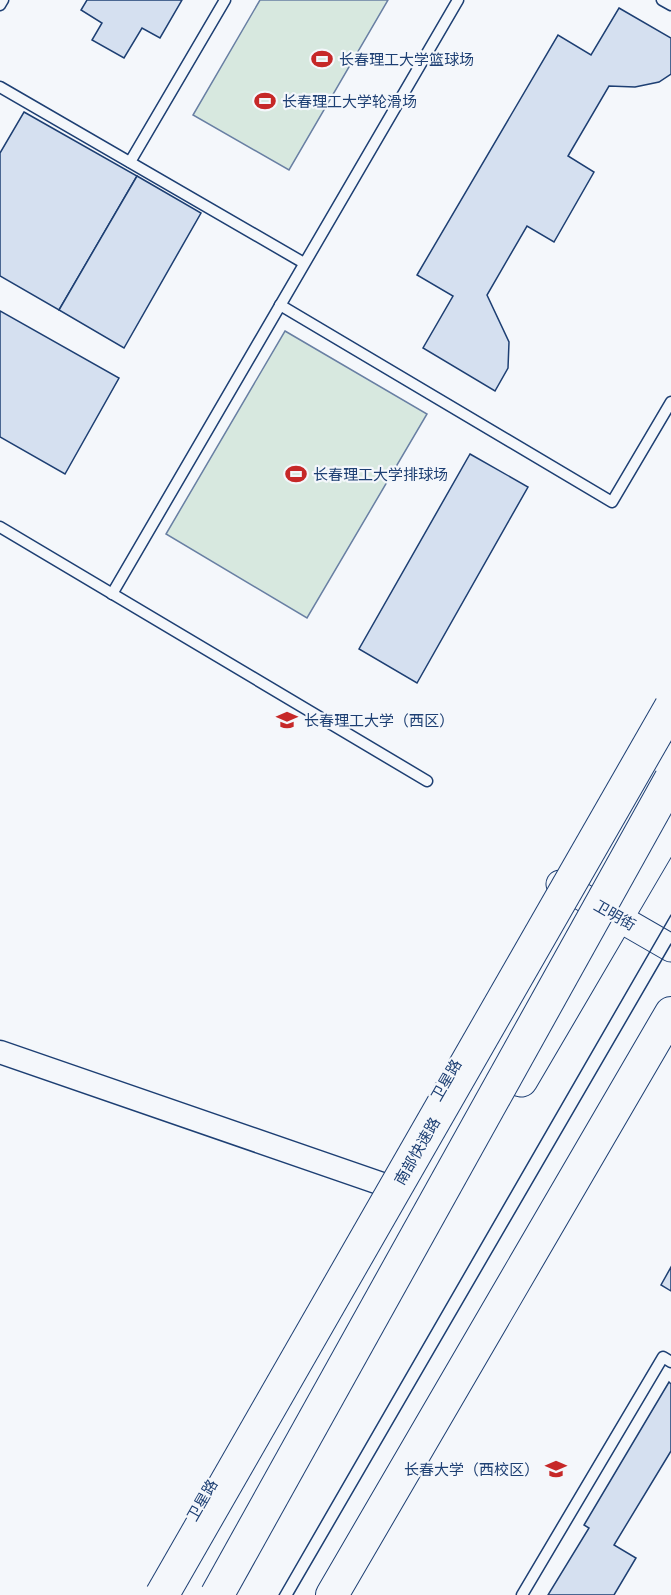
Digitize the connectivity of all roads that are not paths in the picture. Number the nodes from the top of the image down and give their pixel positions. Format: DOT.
graph roads {
  1 [pos="3,0"];
  2 [pos="225,0"];
  3 [pos="458,0"];
  4 [pos="662,0"];
  5 [pos="0,5"];
  6 [pos="671,5"];
  7 [pos="0,87"];
  8 [pos="130,162"];
  9 [pos="304,263"];
  10 [pos="280,305"];
  11 [pos="671,402"];
  12 [pos="0,527"];
  13 [pos="112,594"];
  14 [pos="671,689"];
  15 [pos="671,707"];
  16 [pos="671,779"];
  17 [pos="427,781"];
  18 [pos="671,824"];
  19 [pos="560,884"];
  20 [pos="618,916"];
  21 [pos="671,948"];
  22 [pos="671,1013"];
  23 [pos="0,1052"];
  24 [pos="385,1185"];
  25 [pos="671,1362"];
  26 [pos="147,1595"];
  27 [pos="162,1595"];
  28 [pos="216,1595"];
  29 [pos="332,1595"];
  30 [pos="522,1595"];
  1 -- 5 [label="lane"];
  2 -- 8 [label="lane"];
  3 -- 9 [label="lane"];
  4 -- 6 [label="lane"];
  7 -- 8 [label="lane"];
  8 -- 9 [label="lane"];
  9 -- 10 [label="lane"];
  10 -- 11 [label="lane"];
  10 -- 13 [label="lane"];
  12 -- 13 [label="lane"];
  13 -- 17 [label="lane"];
  14 -- 19 [label="main road, 卫星路"];
  15 -- 27 [label="main road, 南部快速路, bridge"];
  16 -- 28 [label="main road, bridge"];
  18 -- 20 [label="main road"];
  19 -- 20 [label="street, 卫明街"];
  19 -- 24 [label="main road, 卫星路"];
  20 -- 21 [label="street, 卫明街"];
  20 -- 28 [label="main road"];
  22 -- 29 [label="main road"];
  23 -- 24 [label="street"];
  24 -- 26 [label="main road, 卫星路"];
  25 -- 30 [label="lane"];
}
